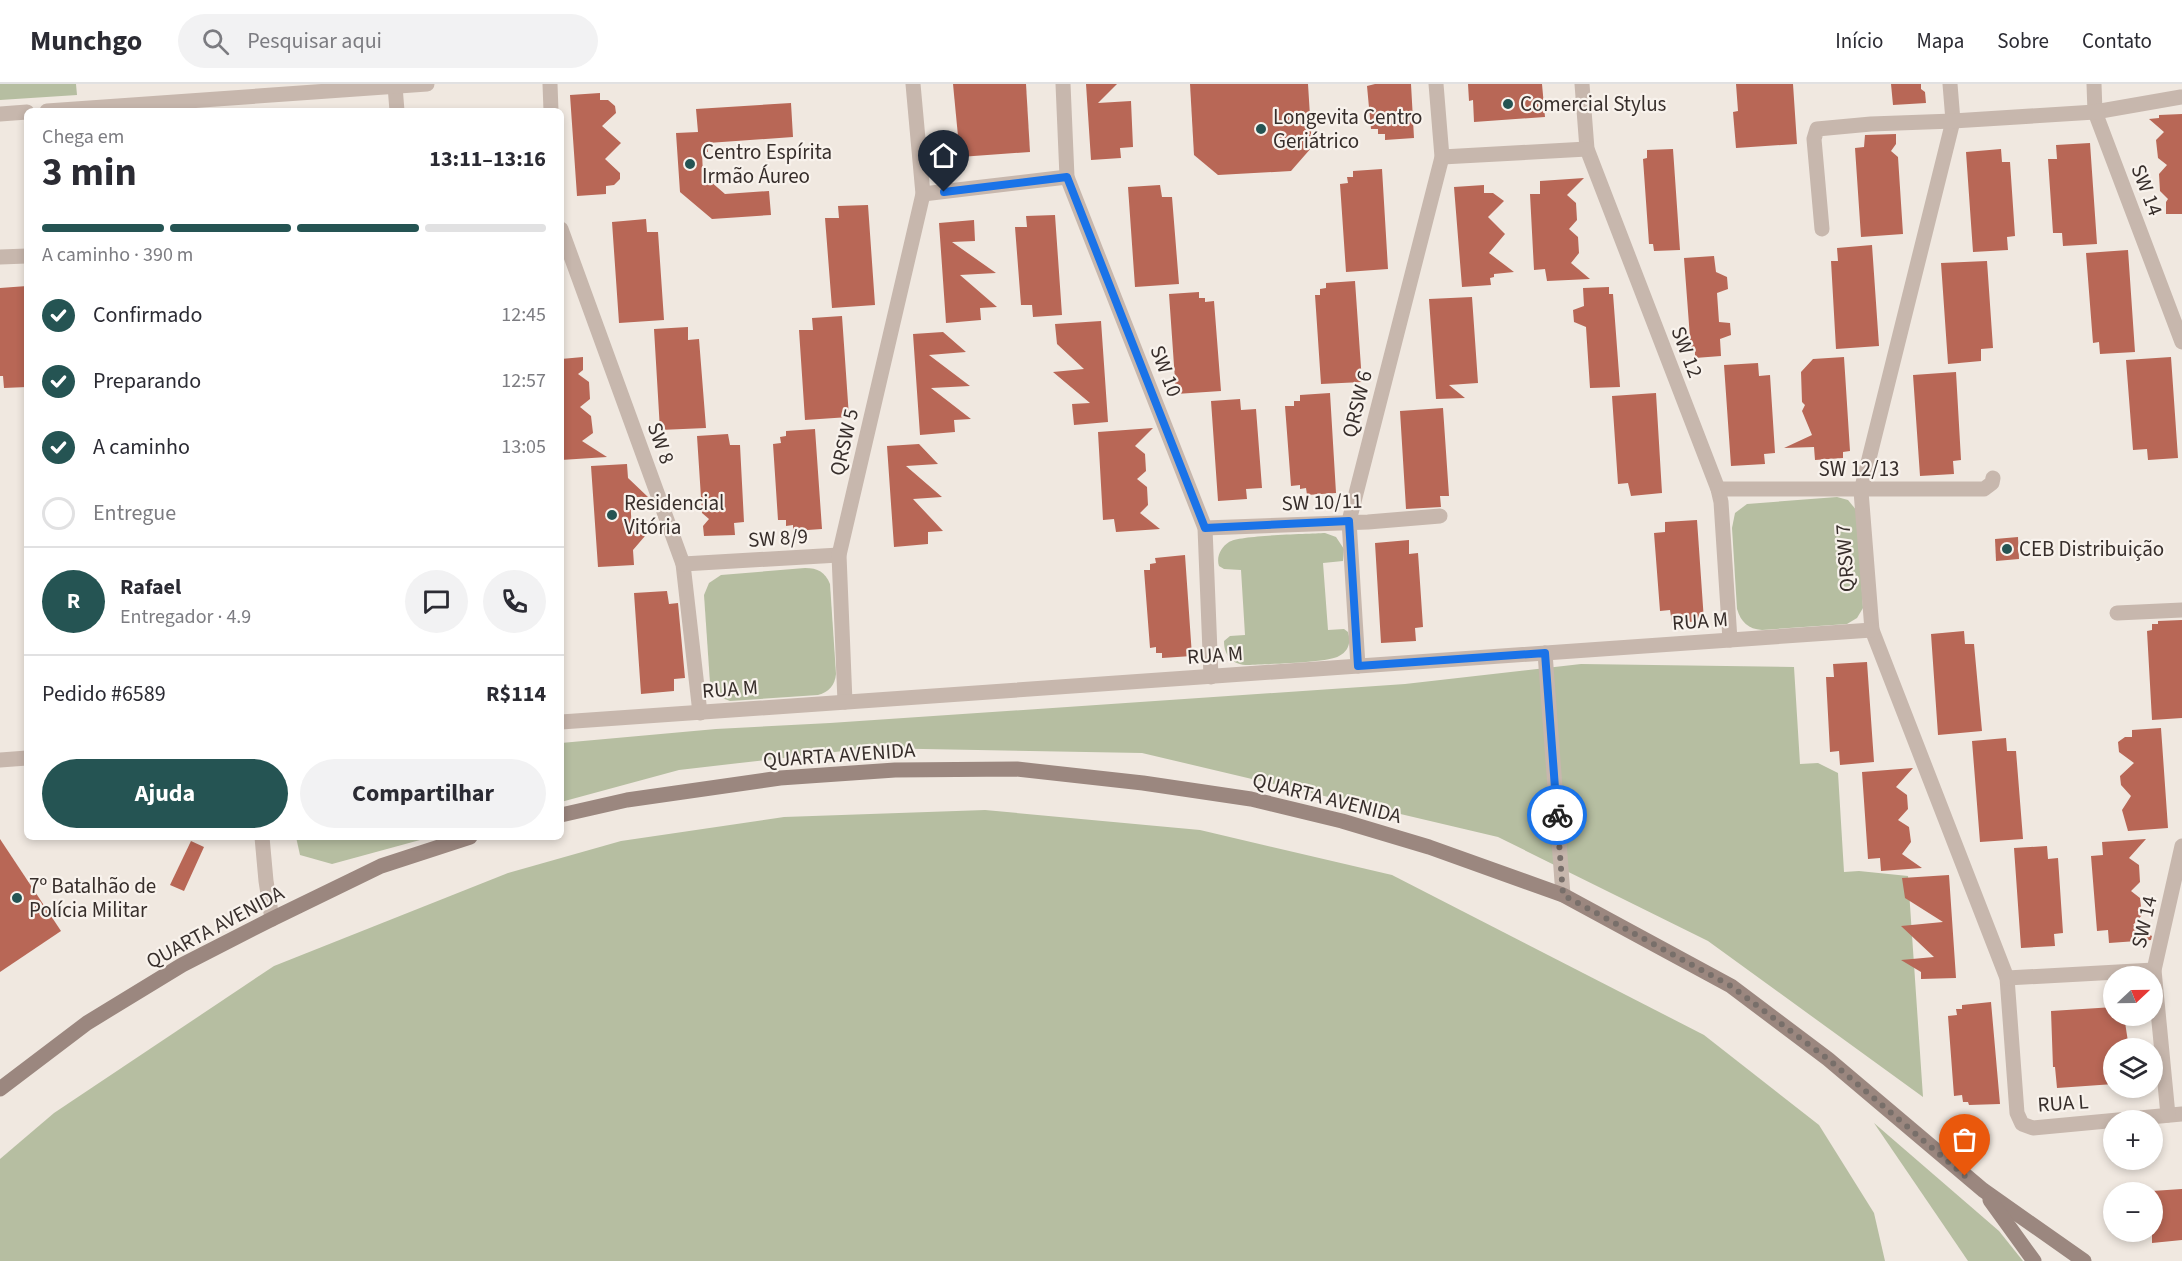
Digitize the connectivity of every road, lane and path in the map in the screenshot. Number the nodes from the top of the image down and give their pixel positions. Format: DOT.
graph roads {
  1 [pos="427,84"];
  2 [pos="549,84"];
  3 [pos="913,84"];
  4 [pos="1063,84"];
  5 [pos="1436,84"];
  6 [pos="1581,84"];
  7 [pos="1950,84"];
  8 [pos="2094,84"];
  9 [pos="395,86"];
  10 [pos="2181,98"];
  11 [pos="89,108"];
  12 [pos="397,108"];
  13 [pos="551,108"];
  14 [pos="24,112"];
  15 [pos="2095,112"];
  16 [pos="0,114"];
  17 [pos="1953,121"];
  18 [pos="1587,149"];
  19 [pos="1442,157"];
  20 [pos="1067,177"];
  21 [pos="923,194"];
  22 [pos="1822,229"];
  23 [pos="564,237"];
  24 [pos="24,256"];
  25 [pos="0,257"];
  26 [pos="2182,342"];
  27 [pos="1993,478"];
  28 [pos="1718,489"];
  29 [pos="1861,491"];
  30 [pos="1440,516"];
  31 [pos="1349,521"];
  32 [pos="1205,528"];
  33 [pos="839,555"];
  34 [pos="683,564"];
  35 [pos="2182,610"];
  36 [pos="2117,613"];
  37 [pos="1872,630"];
  38 [pos="1730,640"];
  39 [pos="1545,653"];
  40 [pos="1358,666"];
  41 [pos="1211,677"];
  42 [pos="845,702"];
  43 [pos="699,712"];
  44 [pos="564,722"];
  45 [pos="24,758"];
  46 [pos="0,760"];
  47 [pos="564,814"];
  48 [pos="262,840"];
  49 [pos="461,840"];
  50 [pos="2182,846"];
  51 [pos="1563,895"];
  52 [pos="272,919"];
  53 [pos="2155,966"];
  54 [pos="2103,973"];
  55 [pos="2007,978"];
  56 [pos="2162,1026"];
  57 [pos="0,1089"];
  58 [pos="2175,1114"];
  59 [pos="1983,1190"];
  60 [pos="2034,1261"];
  61 [pos="2084,1261"];
  1 -- 9 [label="street"];
  2 -- 13 [label="street"];
  3 -- 21 [label="street, QRSW 5"];
  4 -- 20 [label="street, SW 10"];
  5 -- 19 [label="street, QRSW 6"];
  6 -- 18 [label="street, SW 12"];
  7 -- 17 [label="street, QRSW 7"];
  8 -- 15 [label="street, SW 14"];
  9 -- 11 [label="street"];
  9 -- 12 [label="street"];
  10 -- 15 [label="street"];
  14 -- 16 [label="street"];
  15 -- 17 [label="street"];
  15 -- 26 [label="street, SW 14"];
  17 -- 22 [label="street"];
  17 -- 29 [label="street, QRSW 7"];
  18 -- 19 [label="street"];
  18 -- 28 [label="street, SW 12"];
  19 -- 31 [label="street, QRSW 6"];
  20 -- 21 [label="street"];
  20 -- 32 [label="street, SW 10"];
  21 -- 33 [label="street, QRSW 5"];
  23 -- 34 [label="street, SW 8"];
  24 -- 25 [label="street"];
  27 -- 29 [label="street, SW 12/13"];
  28 -- 29 [label="street, SW 12/13"];
  28 -- 38 [label="street, SW 12"];
  29 -- 37 [label="street, QRSW 7"];
  30 -- 31 [label="street, SW 10/11"];
  31 -- 32 [label="street, SW 10/11"];
  31 -- 40 [label="street, QRSW 6"];
  32 -- 41 [label="street, SW 10"];
  33 -- 34 [label="street, SW 8/9"];
  33 -- 42 [label="street, QRSW 5"];
  34 -- 43 [label="street, SW 8"];
  35 -- 36 [label="street"];
  37 -- 38 [label="street, RUA M"];
  37 -- 55 [label="street, QRSW 7"];
  38 -- 39 [label="street, RUA M"];
  39 -- 40 [label="street, RUA M"];
  39 -- 51 [label="street"];
  40 -- 41 [label="street, RUA M"];
  41 -- 42 [label="street, RUA M"];
  42 -- 43 [label="street, RUA M"];
  43 -- 44 [label="street, RUA M"];
  45 -- 46 [label="street"];
  47 -- 51 [label="main road, QUARTA AVENIDA"];
  48 -- 52 [label="street"];
  49 -- 52 [label="main road, QUARTA AVENIDA"];
  50 -- 53 [label="street, SW 14"];
  51 -- 59 [label="main road, QUARTA AVENIDA"];
  52 -- 57 [label="main road, QUARTA AVENIDA"];
  54 -- 55 [label="street"];
  55 -- 58 [label="street, RUA L"];
  56 -- 58 [label="street, SW 14"];
  59 -- 60 [label="main road, QUARTA AVENIDA"];
  59 -- 61 [label="main road, QUARTA AVENIDA"];
}
